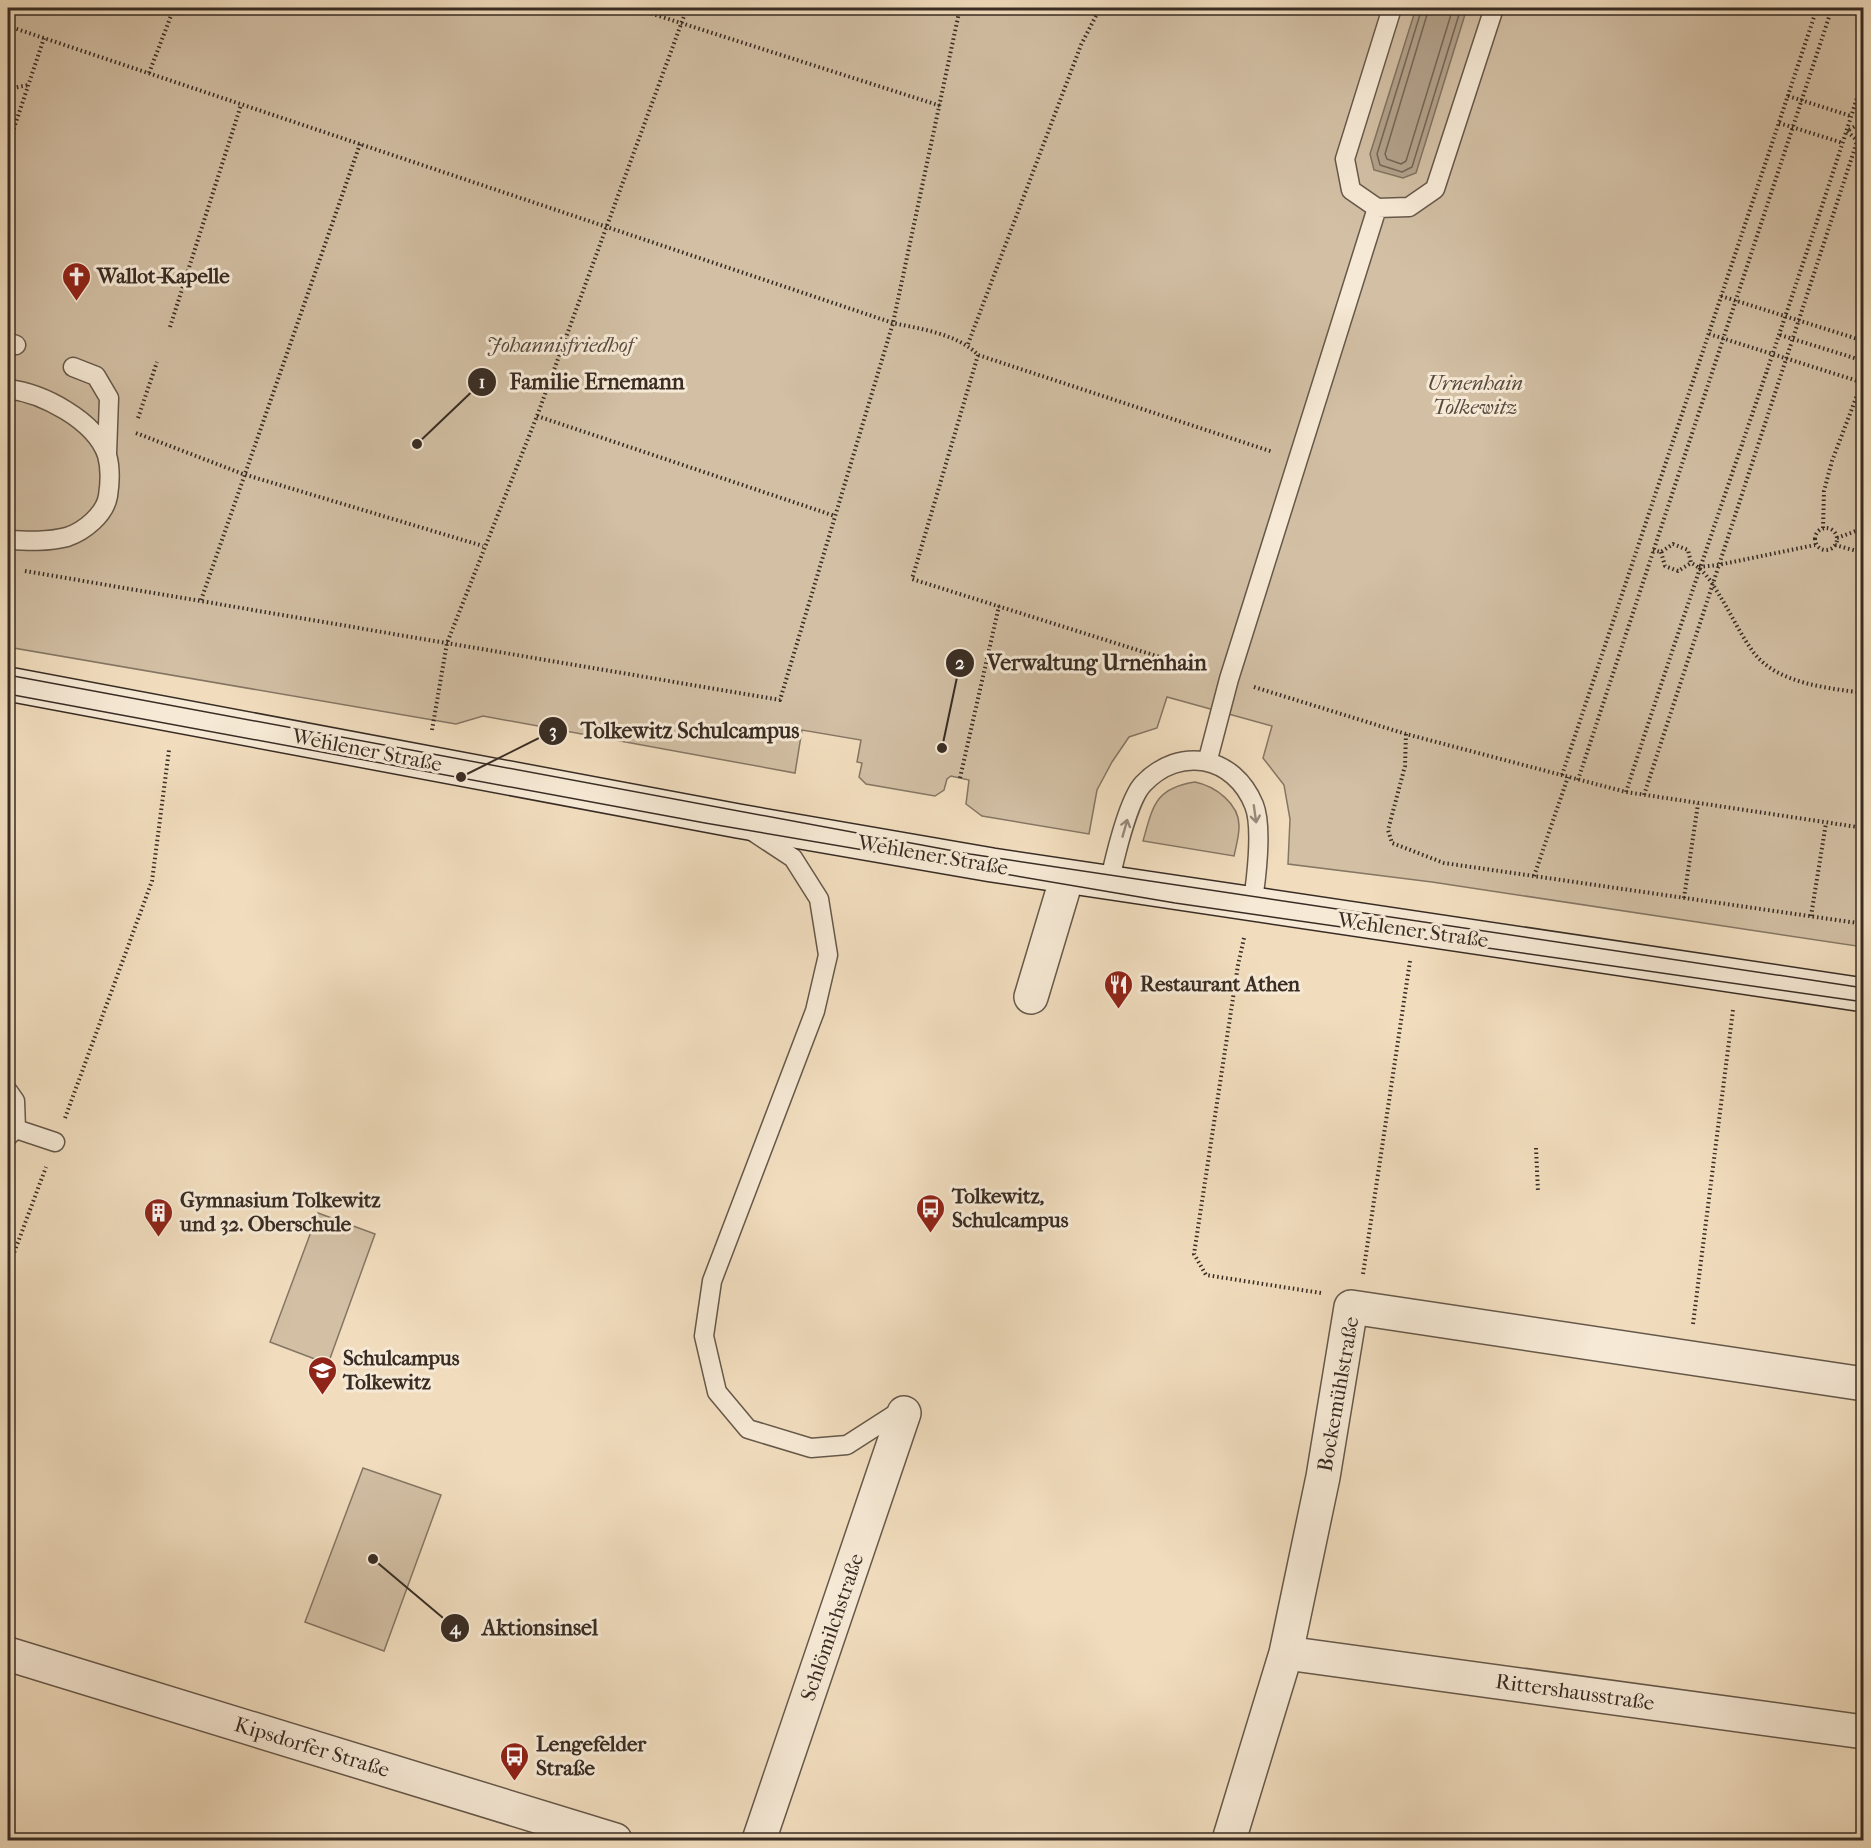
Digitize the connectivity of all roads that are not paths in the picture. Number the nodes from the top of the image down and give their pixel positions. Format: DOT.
graph roads {
  1 [pos="1392,8"];
  2 [pos="1494,8"];
  3 [pos="1377,208"];
  4 [pos="73,367"];
  5 [pos="8,388"];
  6 [pos="107,454"];
  7 [pos="8,540"];
  8 [pos="8,684"];
  9 [pos="1208,759"];
  10 [pos="738,821"];
  11 [pos="1067,877"];
  12 [pos="1109,884"];
  13 [pos="1252,906"];
  14 [pos="1863,995"];
  15 [pos="1031,997"];
  16 [pos="8,1091"];
  17 [pos="12,1132"];
  18 [pos="55,1142"];
  19 [pos="1863,1384"];
  20 [pos="905,1410"];
  21 [pos="1286,1653"];
  22 [pos="8,1654"];
  23 [pos="1863,1732"];
  24 [pos="615,1840"];
  25 [pos="759,1840"];
  26 [pos="1229,1840"];
  1 -- 3 [label="lane"];
  2 -- 3 [label="lane"];
  3 -- 9 [label="lane"];
  4 -- 6 [label="lane"];
  5 -- 6 [label="lane"];
  6 -- 7 [label="lane"];
  8 -- 10 [label="street, Wehlener Straße"];
  12 -- 9 [label="lane, one-way"];
  9 -- 13 [label="lane, one-way"];
  10 -- 11 [label="street, Wehlener Straße"];
  10 -- 20 [label="lane"];
  11 -- 12 [label="street, Wehlener Straße"];
  11 -- 15 [label="street"];
  12 -- 13 [label="street, Wehlener Straße"];
  13 -- 14 [label="street, Wehlener Straße"];
  16 -- 17 [label="lane"];
  17 -- 18 [label="lane"];
  19 -- 21 [label="street, Bockemühlstraße"];
  20 -- 25 [label="street, Schlömilchstraße"];
  21 -- 23 [label="street, Rittershausstraße"];
  21 -- 26 [label="street, Bockemühlstraße"];
  22 -- 24 [label="street, Kipsdorfer Straße"];
}
